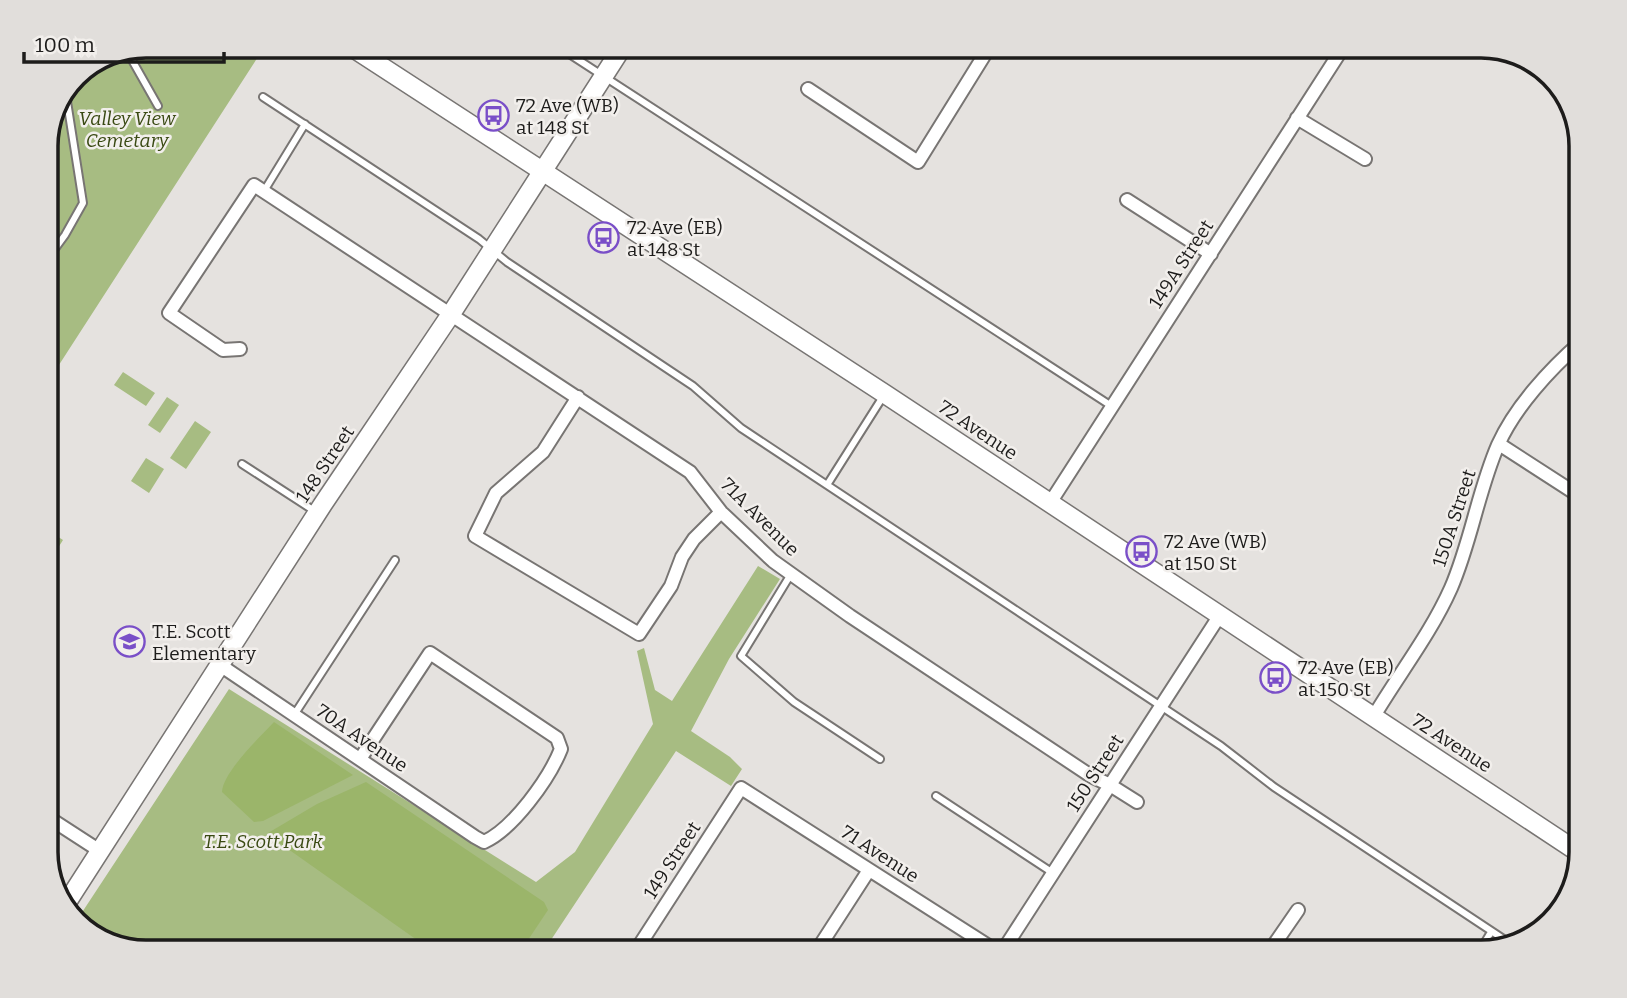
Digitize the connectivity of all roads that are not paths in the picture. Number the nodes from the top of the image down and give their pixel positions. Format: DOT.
graph roads {
  1 [pos="369,58"];
  2 [pos="577,58"];
  3 [pos="615,58"];
  4 [pos="983,58"];
  5 [pos="1336,58"];
  6 [pos="132,59"];
  7 [pos="604,75"];
  8 [pos="807,89"];
  9 [pos="263,97"];
  10 [pos="68,106"];
  11 [pos="158,106"];
  12 [pos="1297,118"];
  13 [pos="304,124"];
  14 [pos="1365,159"];
  15 [pos="543,171"];
  16 [pos="259,188"];
  17 [pos="1127,201"];
  18 [pos="58,245"];
  19 [pos="492,250"];
  20 [pos="1211,254"];
  21 [pos="451,314"];
  22 [pos="240,349"];
  23 [pos="1569,352"];
  24 [pos="885,394"];
  25 [pos="578,397"];
  26 [pos="1113,407"];
  27 [pos="1499,444"];
  28 [pos="242,464"];
  29 [pos="827,485"];
  30 [pos="1569,489"];
  31 [pos="1050,503"];
  32 [pos="721,512"];
  33 [pos="317,513"];
  34 [pos="395,560"];
  35 [pos="791,574"];
  36 [pos="1220,615"];
  37 [pos="220,665"];
  38 [pos="1161,706"];
  39 [pos="294,715"];
  40 [pos="1374,716"];
  41 [pos="880,759"];
  42 [pos="360,760"];
  43 [pos="1110,785"];
  44 [pos="741,788"];
  45 [pos="936,796"];
  46 [pos="1137,802"];
  47 [pos="58,824"];
  48 [pos="1569,845"];
  49 [pos="100,851"];
  50 [pos="869,870"];
  51 [pos="1054,873"];
  52 [pos="71,897"];
  53 [pos="1298,910"];
  54 [pos="1491,932"];
  55 [pos="1500,938"];
  56 [pos="643,940"];
  57 [pos="824,940"];
  58 [pos="979,940"];
  59 [pos="1009,940"];
  60 [pos="1278,940"];
  61 [pos="1487,940"];
  1 -- 15 [label="main road, 72 Avenue"];
  2 -- 7 [label="lane"];
  3 -- 7 [label="main road, 148 Street"];
  4 -- 8 [label="street"];
  5 -- 12 [label="street, 149A Street"];
  6 -- 11 [label="lane"];
  7 -- 15 [label="main road, 148 Street"];
  7 -- 26 [label="lane"];
  9 -- 13 [label="lane"];
  10 -- 18 [label="lane"];
  12 -- 14 [label="street"];
  12 -- 20 [label="street, 149A Street"];
  13 -- 16 [label="lane"];
  13 -- 19 [label="lane"];
  15 -- 19 [label="main road, 148 Street"];
  15 -- 24 [label="main road, 72 Avenue"];
  16 -- 21 [label="street, 71A Avenue"];
  16 -- 22 [label="street"];
  17 -- 20 [label="street"];
  19 -- 21 [label="main road, 148 Street"];
  19 -- 29 [label="lane"];
  20 -- 26 [label="street, 149A Street"];
  21 -- 25 [label="street, 71A Avenue"];
  21 -- 33 [label="main road, 148 Street"];
  23 -- 27 [label="street, 150A Street"];
  24 -- 29 [label="lane"];
  24 -- 31 [label="main road, 72 Avenue"];
  25 -- 32 [label="street, 71A Avenue"];
  25 -- 32 [label="street"];
  26 -- 31 [label="street, 149A Street"];
  27 -- 30 [label="street"];
  27 -- 40 [label="street, 150A Street"];
  28 -- 33 [label="lane"];
  29 -- 38 [label="lane"];
  31 -- 36 [label="main road, 72 Avenue"];
  32 -- 35 [label="street, 71A Avenue"];
  33 -- 37 [label="main road, 148 Street"];
  34 -- 39 [label="lane"];
  35 -- 41 [label="lane"];
  35 -- 43 [label="street, 71A Avenue"];
  36 -- 38 [label="street, 150 Street"];
  36 -- 40 [label="main road, 72 Avenue"];
  37 -- 39 [label="street, 70A Avenue"];
  37 -- 49 [label="main road, 148 Street"];
  38 -- 43 [label="street, 150 Street"];
  38 -- 54 [label="lane"];
  39 -- 42 [label="street, 70A Avenue"];
  40 -- 48 [label="main road, 72 Avenue"];
  42 -- 42 [label="street, 70A Avenue"];
  43 -- 46 [label="street, 71A Avenue"];
  43 -- 51 [label="street, 150 Street"];
  44 -- 50 [label="street, 71 Avenue"];
  44 -- 56 [label="street, 149 Street"];
  45 -- 51 [label="lane"];
  47 -- 49 [label="street"];
  49 -- 52 [label="main road, 148 Street"];
  50 -- 57 [label="street"];
  50 -- 58 [label="street, 71 Avenue"];
  51 -- 59 [label="street, 150 Street"];
  53 -- 60 [label="street"];
  54 -- 55 [label="lane"];
  54 -- 61 [label="lane"];
}
